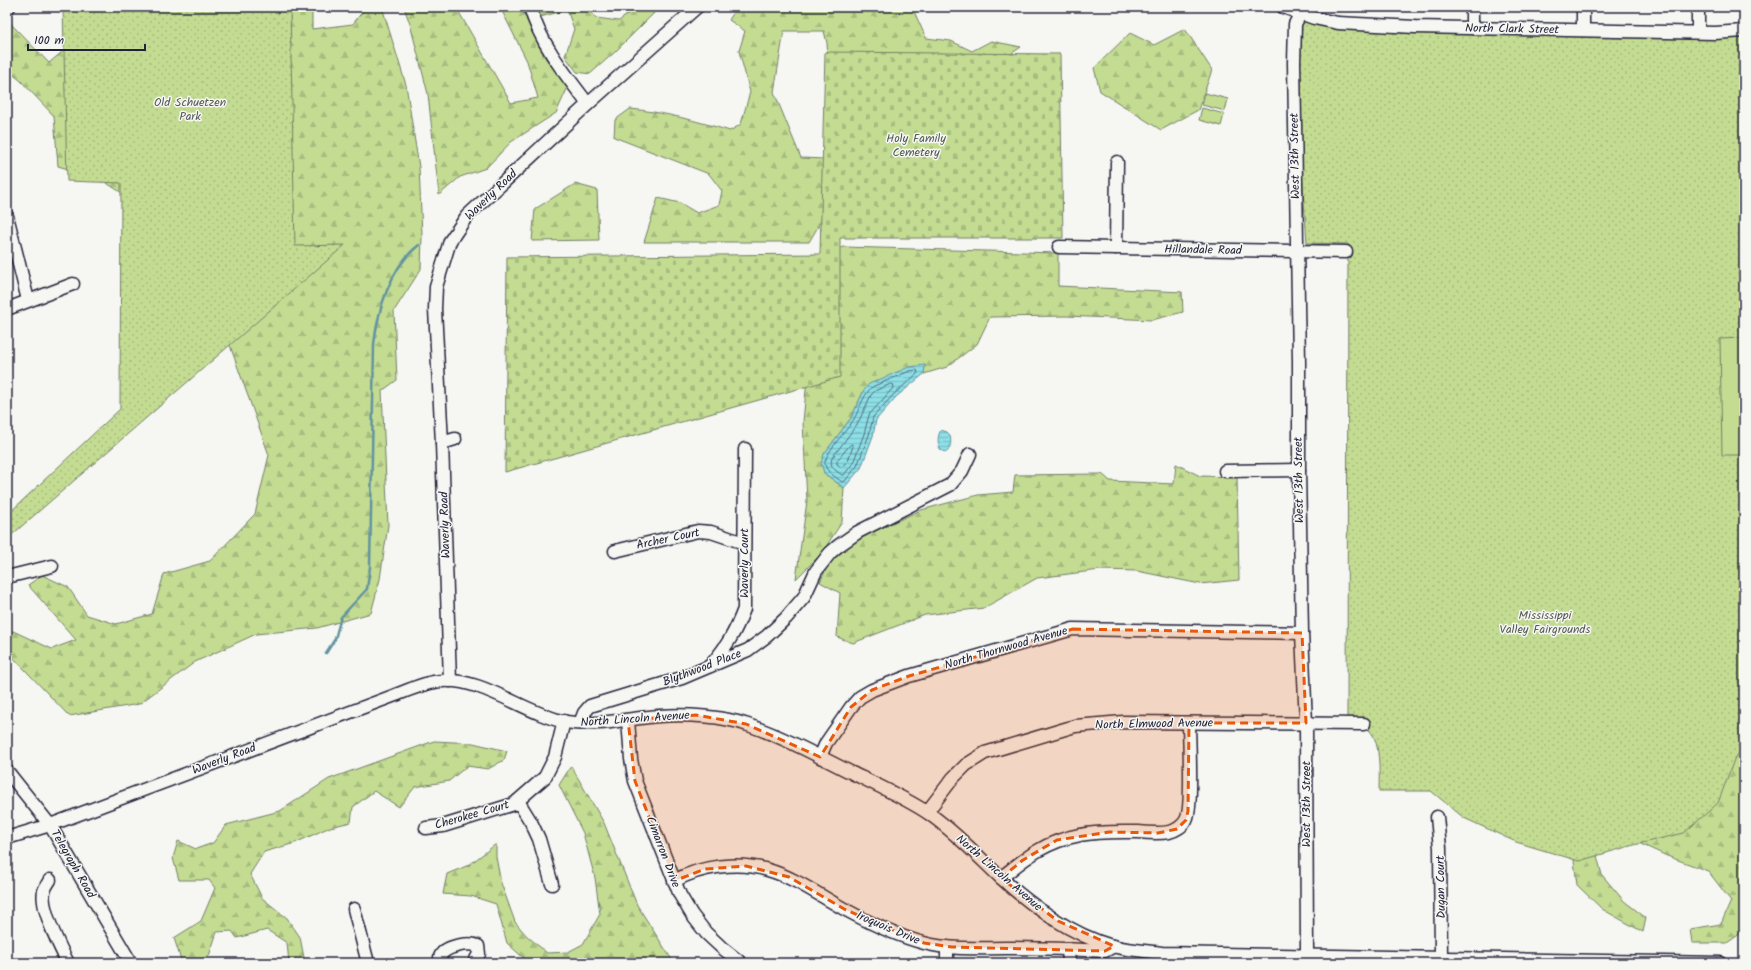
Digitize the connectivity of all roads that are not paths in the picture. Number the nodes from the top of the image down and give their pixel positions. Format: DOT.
graph roads {
  1 [pos="530,7"];
  2 [pos="697,7"];
  3 [pos="1283,7"];
  4 [pos="1472,7"];
  5 [pos="1582,7"];
  6 [pos="1698,7"];
  7 [pos="1302,10"];
  8 [pos="1472,28"];
  9 [pos="1582,30"];
  10 [pos="1698,32"];
  11 [pos="1744,32"];
  12 [pos="588,104"];
  13 [pos="1117,162"];
  14 [pos="7,216"];
  15 [pos="1059,247"];
  16 [pos="1116,248"];
  17 [pos="1297,252"];
  18 [pos="1346,252"];
  19 [pos="73,284"];
  20 [pos="28,300"];
  21 [pos="7,309"];
  22 [pos="455,439"];
  23 [pos="442,443"];
  24 [pos="745,449"];
  25 [pos="970,454"];
  26 [pos="1298,470"];
  27 [pos="1225,471"];
  28 [pos="744,543"];
  29 [pos="615,551"];
  30 [pos="52,566"];
  31 [pos="7,577"];
  32 [pos="1302,633"];
  33 [pos="709,667"];
  34 [pos="450,680"];
  35 [pos="628,720"];
  36 [pos="564,721"];
  37 [pos="580,723"];
  38 [pos="1189,723"];
  39 [pos="1306,723"];
  40 [pos="1364,724"];
  41 [pos="820,757"];
  42 [pos="7,771"];
  43 [pos="518,801"];
  44 [pos="927,812"];
  45 [pos="1437,817"];
  46 [pos="50,825"];
  47 [pos="426,828"];
  48 [pos="7,838"];
  49 [pos="1001,878"];
  50 [pos="50,880"];
  51 [pos="674,881"];
  52 [pos="552,884"];
  53 [pos="354,910"];
  54 [pos="1114,946"];
  55 [pos="947,947"];
  56 [pos="1068,949"];
  57 [pos="1307,955"];
  58 [pos="1441,957"];
  59 [pos="128,960"];
  60 [pos="68,963"];
  61 [pos="368,963"];
  62 [pos="441,963"];
  63 [pos="474,963"];
  64 [pos="741,963"];
  65 [pos="947,963"];
  66 [pos="1069,963"];
  67 [pos="1720,963"];
  1 -- 12 [label="street"];
  2 -- 12 [label="street, Waverly Road"];
  3 -- 7 [label="street, North Clark Street"];
  4 -- 8 [label="street"];
  5 -- 9 [label="street"];
  6 -- 10 [label="street"];
  7 -- 8 [label="street, North Clark Street"];
  7 -- 17 [label="street, West 13th Street"];
  8 -- 9 [label="street, North Clark Street"];
  9 -- 10 [label="street, North Clark Street"];
  10 -- 11 [label="street, North Clark Street"];
  12 -- 23 [label="street, Waverly Road"];
  13 -- 16 [label="street"];
  14 -- 20 [label="street"];
  15 -- 16 [label="street, Hillandale Road"];
  16 -- 17 [label="street, Hillandale Road"];
  17 -- 18 [label="street, Hillandale Road"];
  17 -- 26 [label="street, West 13th Street"];
  19 -- 20 [label="street"];
  20 -- 21 [label="street"];
  22 -- 23 [label="street"];
  23 -- 34 [label="street, Waverly Road"];
  24 -- 28 [label="street, Waverly Court"];
  25 -- 33 [label="street, Blythwood Place"];
  26 -- 27 [label="street"];
  26 -- 32 [label="street, West 13th Street"];
  28 -- 29 [label="street, Archer Court"];
  28 -- 33 [label="street, Waverly Court"];
  30 -- 31 [label="street"];
  32 -- 39 [label="street, West 13th Street"];
  32 -- 41 [label="street, North Thornwood Avenue"];
  33 -- 37 [label="street, Blythwood Place"];
  34 -- 36 [label="street, North Lincoln Avenue"];
  34 -- 46 [label="street, Waverly Road"];
  35 -- 37 [label="street, North Lincoln Avenue"];
  35 -- 41 [label="street, North Lincoln Avenue"];
  35 -- 51 [label="street, Cimarron Drive"];
  36 -- 37 [label="street, North Lincoln Avenue"];
  36 -- 43 [label="street, Cherokee Court"];
  38 -- 39 [label="street, North Elmwood Avenue"];
  38 -- 44 [label="street, North Elmwood Avenue"];
  38 -- 49 [label="street"];
  39 -- 40 [label="street, North Elmwood Avenue"];
  39 -- 57 [label="street, West 13th Street"];
  41 -- 44 [label="street, North Lincoln Avenue"];
  42 -- 46 [label="street, Telegraph Road"];
  43 -- 47 [label="street, Cherokee Court"];
  43 -- 52 [label="street"];
  44 -- 49 [label="street, North Lincoln Avenue"];
  45 -- 58 [label="street, Dugan Court"];
  46 -- 48 [label="street, Waverly Road"];
  46 -- 59 [label="street, Telegraph Road"];
  49 -- 54 [label="street, North Lincoln Avenue"];
  50 -- 60 [label="street"];
  51 -- 55 [label="street, Iroquois Drive"];
  51 -- 64 [label="street, Cimarron Drive"];
  53 -- 61 [label="street"];
  54 -- 56 [label="street, Iroquois Drive"];
  54 -- 57 [label="street, North Lincoln Avenue"];
  55 -- 56 [label="street, Iroquois Drive"];
  55 -- 65 [label="street"];
  56 -- 66 [label="street"];
  57 -- 58 [label="street, North Lincoln Avenue"];
  58 -- 67 [label="street, North Lincoln Avenue"];
  62 -- 63 [label="street"];
}
